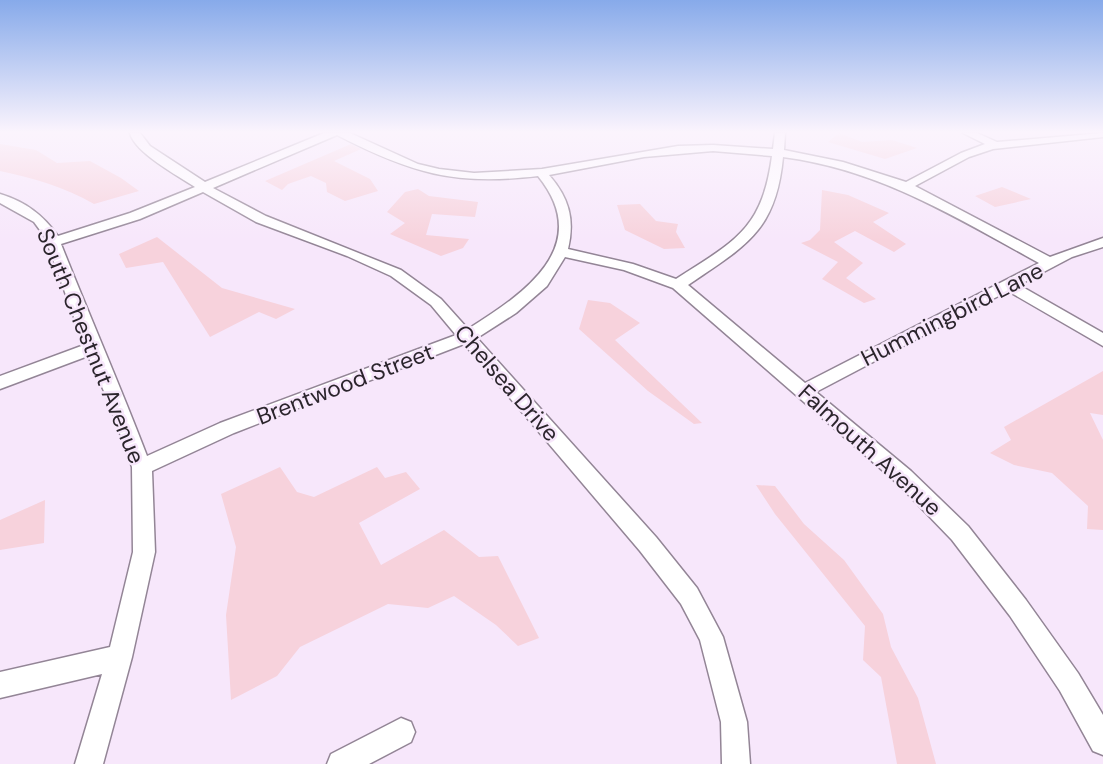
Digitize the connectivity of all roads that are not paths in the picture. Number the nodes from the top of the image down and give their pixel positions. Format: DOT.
graph roads {
  1 [pos="179,169"];
  2 [pos="248,169"];
  3 [pos="427,169"];
  4 [pos="573,169"];
  5 [pos="775,169"];
  6 [pos="851,169"];
  7 [pos="939,169"];
  8 [pos="542,174"];
  9 [pos="206,186"];
  10 [pos="908,187"];
  11 [pos="0,198"];
  12 [pos="54,242"];
  13 [pos="1103,242"];
  14 [pos="561,252"];
  15 [pos="1050,263"];
  16 [pos="678,285"];
  17 [pos="1008,285"];
  18 [pos="467,337"];
  19 [pos="1103,340"];
  20 [pos="93,348"];
  21 [pos="0,383"];
  22 [pos="804,391"];
  23 [pos="142,467"];
  24 [pos="120,657"];
  25 [pos="0,685"];
  26 [pos="401,732"];
  27 [pos="1103,741"];
  28 [pos="89,764"];
  29 [pos="341,764"];
  30 [pos="736,764"];
  1 -- 9 [label="street, Chelsea Drive"];
  2 -- 9 [label="street"];
  3 -- 8 [label="street"];
  4 -- 8 [label="street"];
  5 -- 16 [label="street"];
  6 -- 10 [label="street"];
  7 -- 10 [label="street"];
  8 -- 14 [label="street, Brentwood Street"];
  9 -- 12 [label="street"];
  9 -- 18 [label="street, Chelsea Drive"];
  10 -- 15 [label="street"];
  11 -- 12 [label="street, South Chestnut Avenue"];
  12 -- 20 [label="street, South Chestnut Avenue"];
  13 -- 15 [label="street, Hummingbird Lane"];
  14 -- 16 [label="street, Falmouth Avenue"];
  14 -- 18 [label="street, Brentwood Street"];
  15 -- 17 [label="street, Hummingbird Lane"];
  16 -- 22 [label="street, Falmouth Avenue"];
  17 -- 19 [label="street"];
  17 -- 22 [label="street, Hummingbird Lane"];
  18 -- 23 [label="street, Brentwood Street"];
  18 -- 30 [label="street, Chelsea Drive"];
  20 -- 21 [label="street"];
  20 -- 23 [label="street, South Chestnut Avenue"];
  22 -- 27 [label="street, Falmouth Avenue"];
  23 -- 24 [label="street, South Chestnut Avenue"];
  24 -- 25 [label="street"];
  24 -- 28 [label="street, South Chestnut Avenue"];
  26 -- 29 [label="street"];
}
